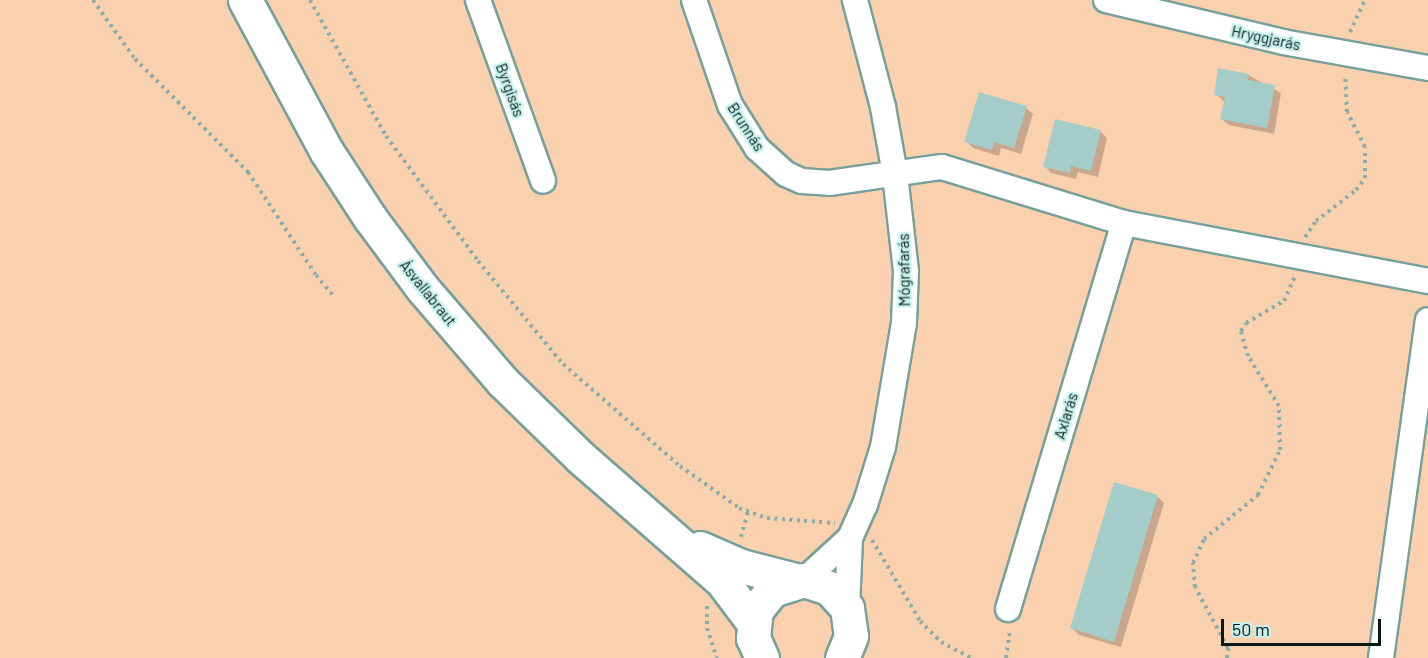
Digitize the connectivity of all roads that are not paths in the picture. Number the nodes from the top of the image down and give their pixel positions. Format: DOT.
graph roads {
  1 [pos="245,0"];
  2 [pos="478,0"];
  3 [pos="694,0"];
  4 [pos="855,0"];
  5 [pos="1106,0"];
  6 [pos="1428,68"];
  7 [pos="895,174"];
  8 [pos="543,180"];
  9 [pos="1124,223"];
  10 [pos="1428,281"];
  11 [pos="1428,320"];
  12 [pos="852,534"];
  13 [pos="673,536"];
  14 [pos="800,580"];
  15 [pos="1008,609"];
  16 [pos="753,622"];
  17 [pos="852,640"];
  18 [pos="762,658"];
  19 [pos="1381,658"];
  1 -- 13 [label="main road, Ásvallabraut"];
  2 -- 8 [label="street, Byrgisás"];
  3 -- 7 [label="street, Brunnás"];
  4 -- 7 [label="street, Mógrafarás"];
  5 -- 6 [label="street, Hryggjarás"];
  7 -- 9 [label="street"];
  7 -- 12 [label="street, Mógrafarás"];
  9 -- 10 [label="street"];
  9 -- 15 [label="street, Axlarás"];
  11 -- 19 [label="street"];
  12 -- 14 [label="street, Mógrafarás"];
  12 -- 17 [label="street, Mógrafarás"];
  13 -- 14 [label="main road, Ásvallabraut"];
  13 -- 16 [label="main road, Ásvallabraut"];
  14 -- 16 [label="main road"];
  14 -- 17 [label="main road, Ásvallabraut"];
  16 -- 18 [label="main road"];
}
